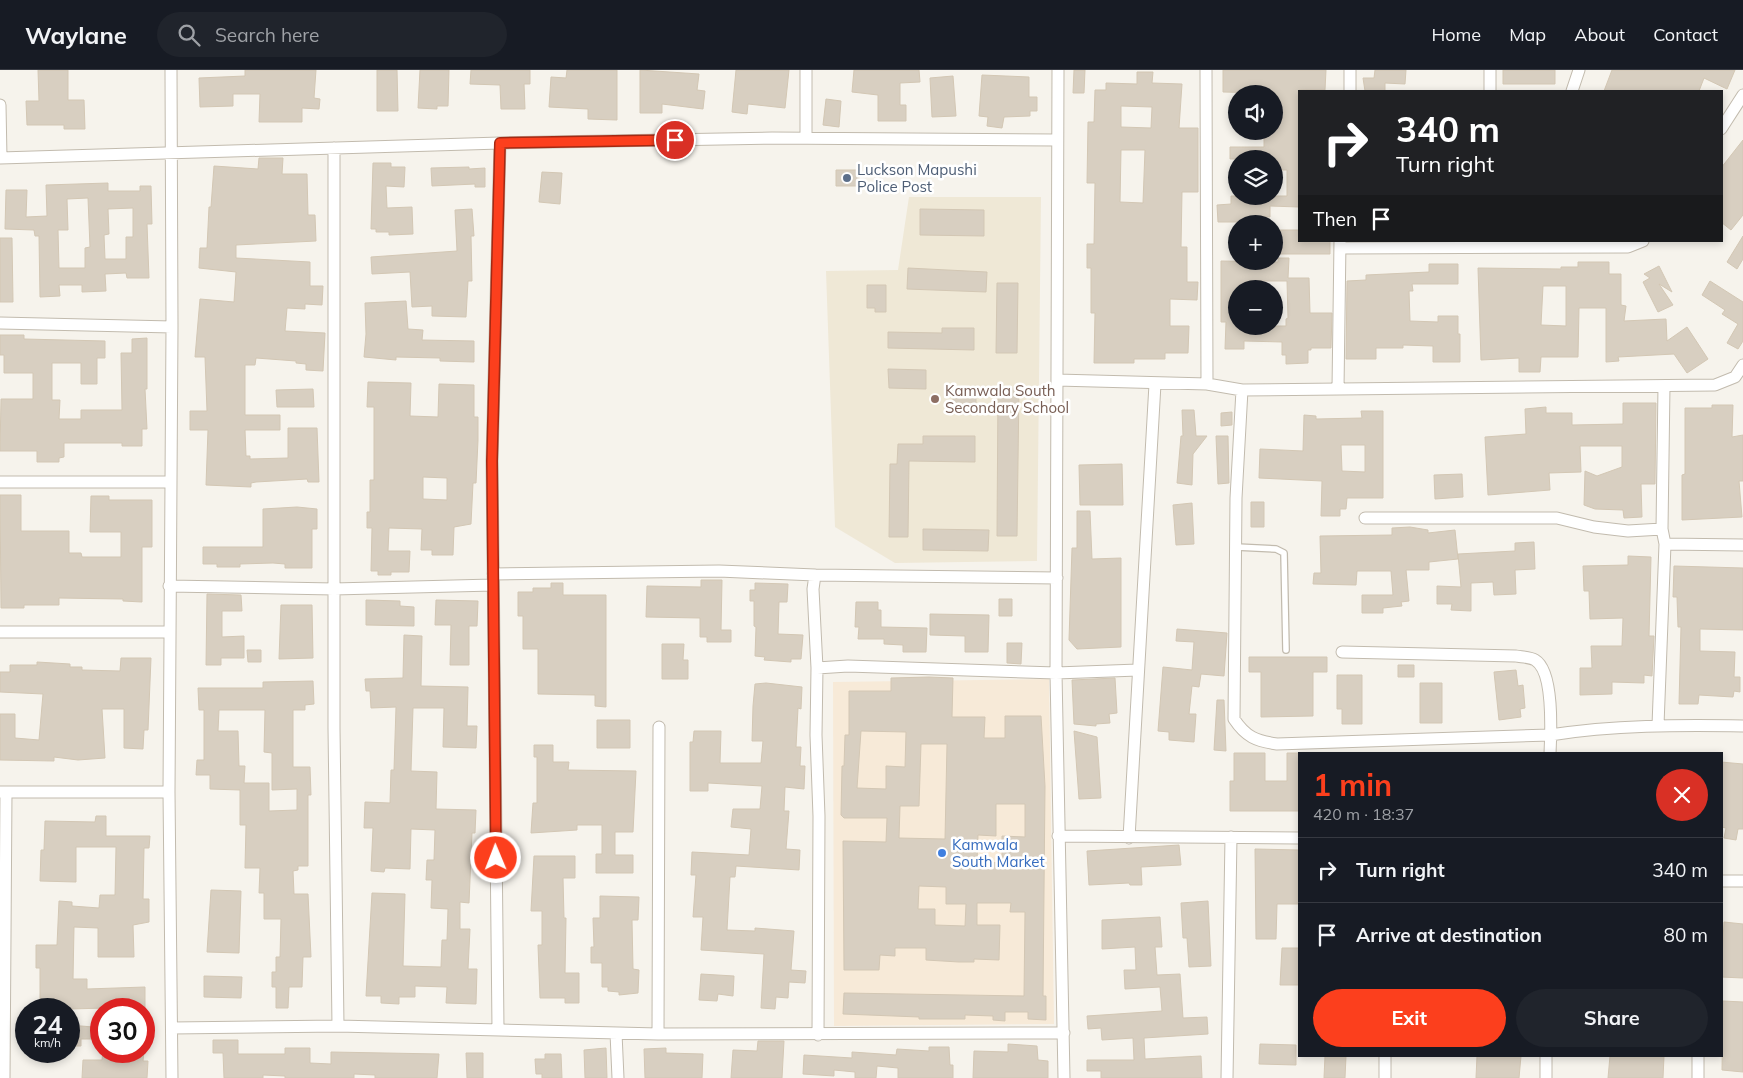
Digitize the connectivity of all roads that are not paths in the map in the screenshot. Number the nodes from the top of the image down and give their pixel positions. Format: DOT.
graph roads {
  1 [pos="171,70"];
  2 [pos="806,70"];
  3 [pos="1058,70"];
  4 [pos="1206,70"];
  5 [pos="1350,70"];
  6 [pos="1490,70"];
  7 [pos="1580,70"];
  8 [pos="1350,90"];
  9 [pos="1490,90"];
  10 [pos="1572,90"];
  11 [pos="1743,95"];
  12 [pos="0,105"];
  13 [pos="1723,126"];
  14 [pos="806,138"];
  15 [pos="1056,140"];
  16 [pos="500,143"];
  17 [pos="334,148"];
  18 [pos="172,153"];
  19 [pos="1,158"];
  20 [pos="1640,242"];
  21 [pos="1340,245"];
  22 [pos="0,322"];
  23 [pos="172,327"];
  24 [pos="1743,365"];
  25 [pos="1057,380"];
  26 [pos="1156,384"];
  27 [pos="1207,384"];
  28 [pos="1664,386"];
  29 [pos="1338,388"];
  30 [pos="1242,390"];
  31 [pos="0,482"];
  32 [pos="170,482"];
  33 [pos="1365,518"];
  34 [pos="1662,529"];
  35 [pos="1665,544"];
  36 [pos="1743,545"];
  37 [pos="1236,547"];
  38 [pos="815,576"];
  39 [pos="1057,578"];
  40 [pos="493,580"];
  41 [pos="170,586"];
  42 [pos="334,589"];
  43 [pos="0,632"];
  44 [pos="169,632"];
  45 [pos="1286,650"];
  46 [pos="1342,652"];
  47 [pos="817,668"];
  48 [pos="1138,670"];
  49 [pos="1056,673"];
  50 [pos="1658,725"];
  51 [pos="1743,726"];
  52 [pos="659,727"];
  53 [pos="1550,735"];
  54 [pos="1550,752"];
  55 [pos="3,792"];
  56 [pos="169,792"];
  57 [pos="1058,836"];
  58 [pos="1231,837"];
  59 [pos="1129,838"];
  60 [pos="1298,838"];
  61 [pos="1743,880"];
  62 [pos="1723,881"];
  63 [pos="338,1026"];
  64 [pos="172,1028"];
  65 [pos="498,1030"];
  66 [pos="616,1033"];
  67 [pos="1064,1033"];
  68 [pos="658,1034"];
  69 [pos="818,1035"];
  70 [pos="1385,1057"];
  71 [pos="1546,1057"];
  72 [pos="1698,1057"];
  73 [pos="4,1078"];
  74 [pos="172,1078"];
  75 [pos="618,1078"];
  76 [pos="1064,1078"];
  77 [pos="1227,1078"];
  78 [pos="1385,1078"];
  79 [pos="1546,1078"];
  80 [pos="1698,1078"];
  1 -- 18 [label="street"];
  2 -- 14 [label="street"];
  3 -- 15 [label="street"];
  4 -- 27 [label="street"];
  5 -- 8 [label="street"];
  6 -- 9 [label="street"];
  7 -- 10 [label="street"];
  11 -- 13 [label="street"];
  12 -- 19 [label="street"];
  14 -- 15 [label="street"];
  14 -- 16 [label="street"];
  15 -- 25 [label="street"];
  16 -- 17 [label="street"];
  16 -- 40 [label="street"];
  17 -- 18 [label="street"];
  17 -- 42 [label="street"];
  18 -- 19 [label="street"];
  18 -- 23 [label="street"];
  20 -- 21 [label="street"];
  21 -- 29 [label="street"];
  22 -- 23 [label="street"];
  23 -- 32 [label="street"];
  24 -- 28 [label="street"];
  25 -- 26 [label="street"];
  25 -- 39 [label="street"];
  26 -- 27 [label="street"];
  26 -- 48 [label="street"];
  27 -- 30 [label="street"];
  28 -- 29 [label="street"];
  28 -- 34 [label="street"];
  29 -- 30 [label="street"];
  30 -- 37 [label="street"];
  31 -- 32 [label="street"];
  32 -- 41 [label="street"];
  33 -- 34 [label="street"];
  34 -- 35 [label="street"];
  35 -- 36 [label="street"];
  35 -- 50 [label="street"];
  37 -- 45 [label="lane"];
  37 -- 53 [label="street"];
  38 -- 39 [label="street"];
  38 -- 40 [label="street"];
  38 -- 47 [label="street"];
  39 -- 49 [label="street"];
  40 -- 42 [label="street"];
  40 -- 65 [label="street"];
  41 -- 42 [label="street"];
  41 -- 44 [label="street"];
  42 -- 63 [label="street"];
  43 -- 44 [label="street"];
  44 -- 56 [label="street"];
  46 -- 53 [label="street"];
  47 -- 49 [label="street"];
  47 -- 69 [label="street"];
  48 -- 49 [label="street"];
  48 -- 59 [label="street"];
  49 -- 57 [label="street"];
  50 -- 51 [label="street"];
  50 -- 53 [label="street"];
  52 -- 68 [label="street"];
  53 -- 54 [label="street"];
  55 -- 56 [label="street"];
  55 -- 73 [label="street"];
  56 -- 64 [label="street"];
  57 -- 59 [label="street"];
  57 -- 67 [label="street"];
  58 -- 59 [label="street"];
  58 -- 60 [label="street"];
  58 -- 77 [label="street"];
  61 -- 62 [label="street"];
  63 -- 64 [label="street"];
  63 -- 65 [label="street"];
  64 -- 74 [label="street"];
  65 -- 66 [label="street"];
  66 -- 68 [label="street"];
  66 -- 75 [label="street"];
  67 -- 69 [label="street"];
  67 -- 76 [label="street"];
  68 -- 69 [label="street"];
  70 -- 78 [label="street"];
  71 -- 79 [label="street"];
  72 -- 80 [label="street"];
}
